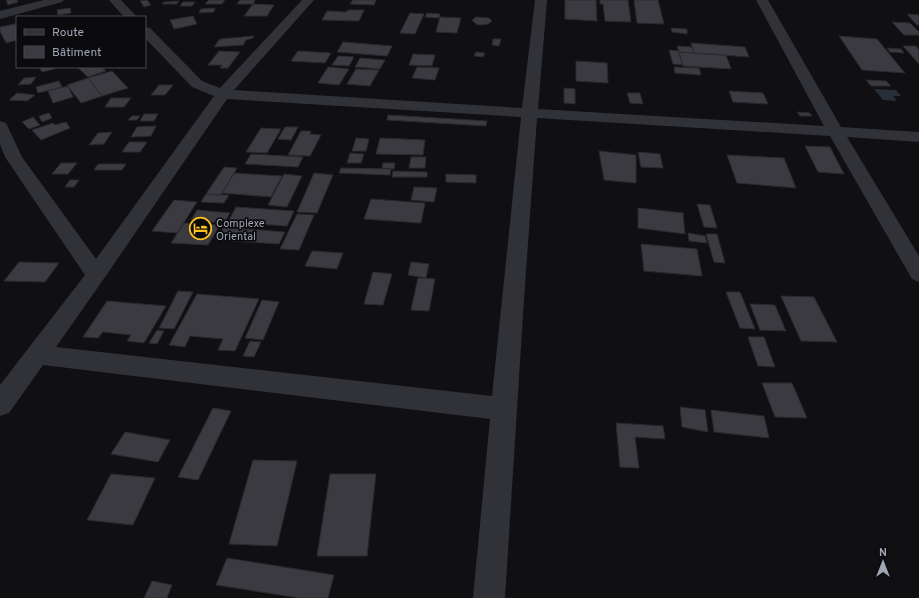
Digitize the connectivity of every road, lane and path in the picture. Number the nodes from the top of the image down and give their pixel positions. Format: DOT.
graph roads {
  1 [pos="58,0"];
  2 [pos="115,0"];
  3 [pos="308,0"];
  4 [pos="541,0"];
  5 [pos="762,0"];
  6 [pos="0,15"];
  7 [pos="130,16"];
  8 [pos="146,32"];
  9 [pos="223,94"];
  10 [pos="529,113"];
  11 [pos="0,126"];
  12 [pos="835,131"];
  13 [pos="919,137"];
  14 [pos="7,159"];
  15 [pos="919,274"];
  16 [pos="96,275"];
  17 [pos="38,355"];
  18 [pos="0,405"];
  19 [pos="503,409"];
  20 [pos="489,598"];
  1 -- 6 [label="street"];
  2 -- 7 [label="street"];
  3 -- 9 [label="street"];
  4 -- 10 [label="street"];
  5 -- 12 [label="street"];
  8 -- 9 [label="street"];
  9 -- 10 [label="street"];
  9 -- 16 [label="street"];
  10 -- 12 [label="street"];
  10 -- 19 [label="street"];
  11 -- 14 [label="street"];
  12 -- 13 [label="street"];
  12 -- 15 [label="street"];
  14 -- 16 [label="street"];
  16 -- 17 [label="street"];
  17 -- 18 [label="street"];
  17 -- 19 [label="street"];
  19 -- 20 [label="street"];
}
